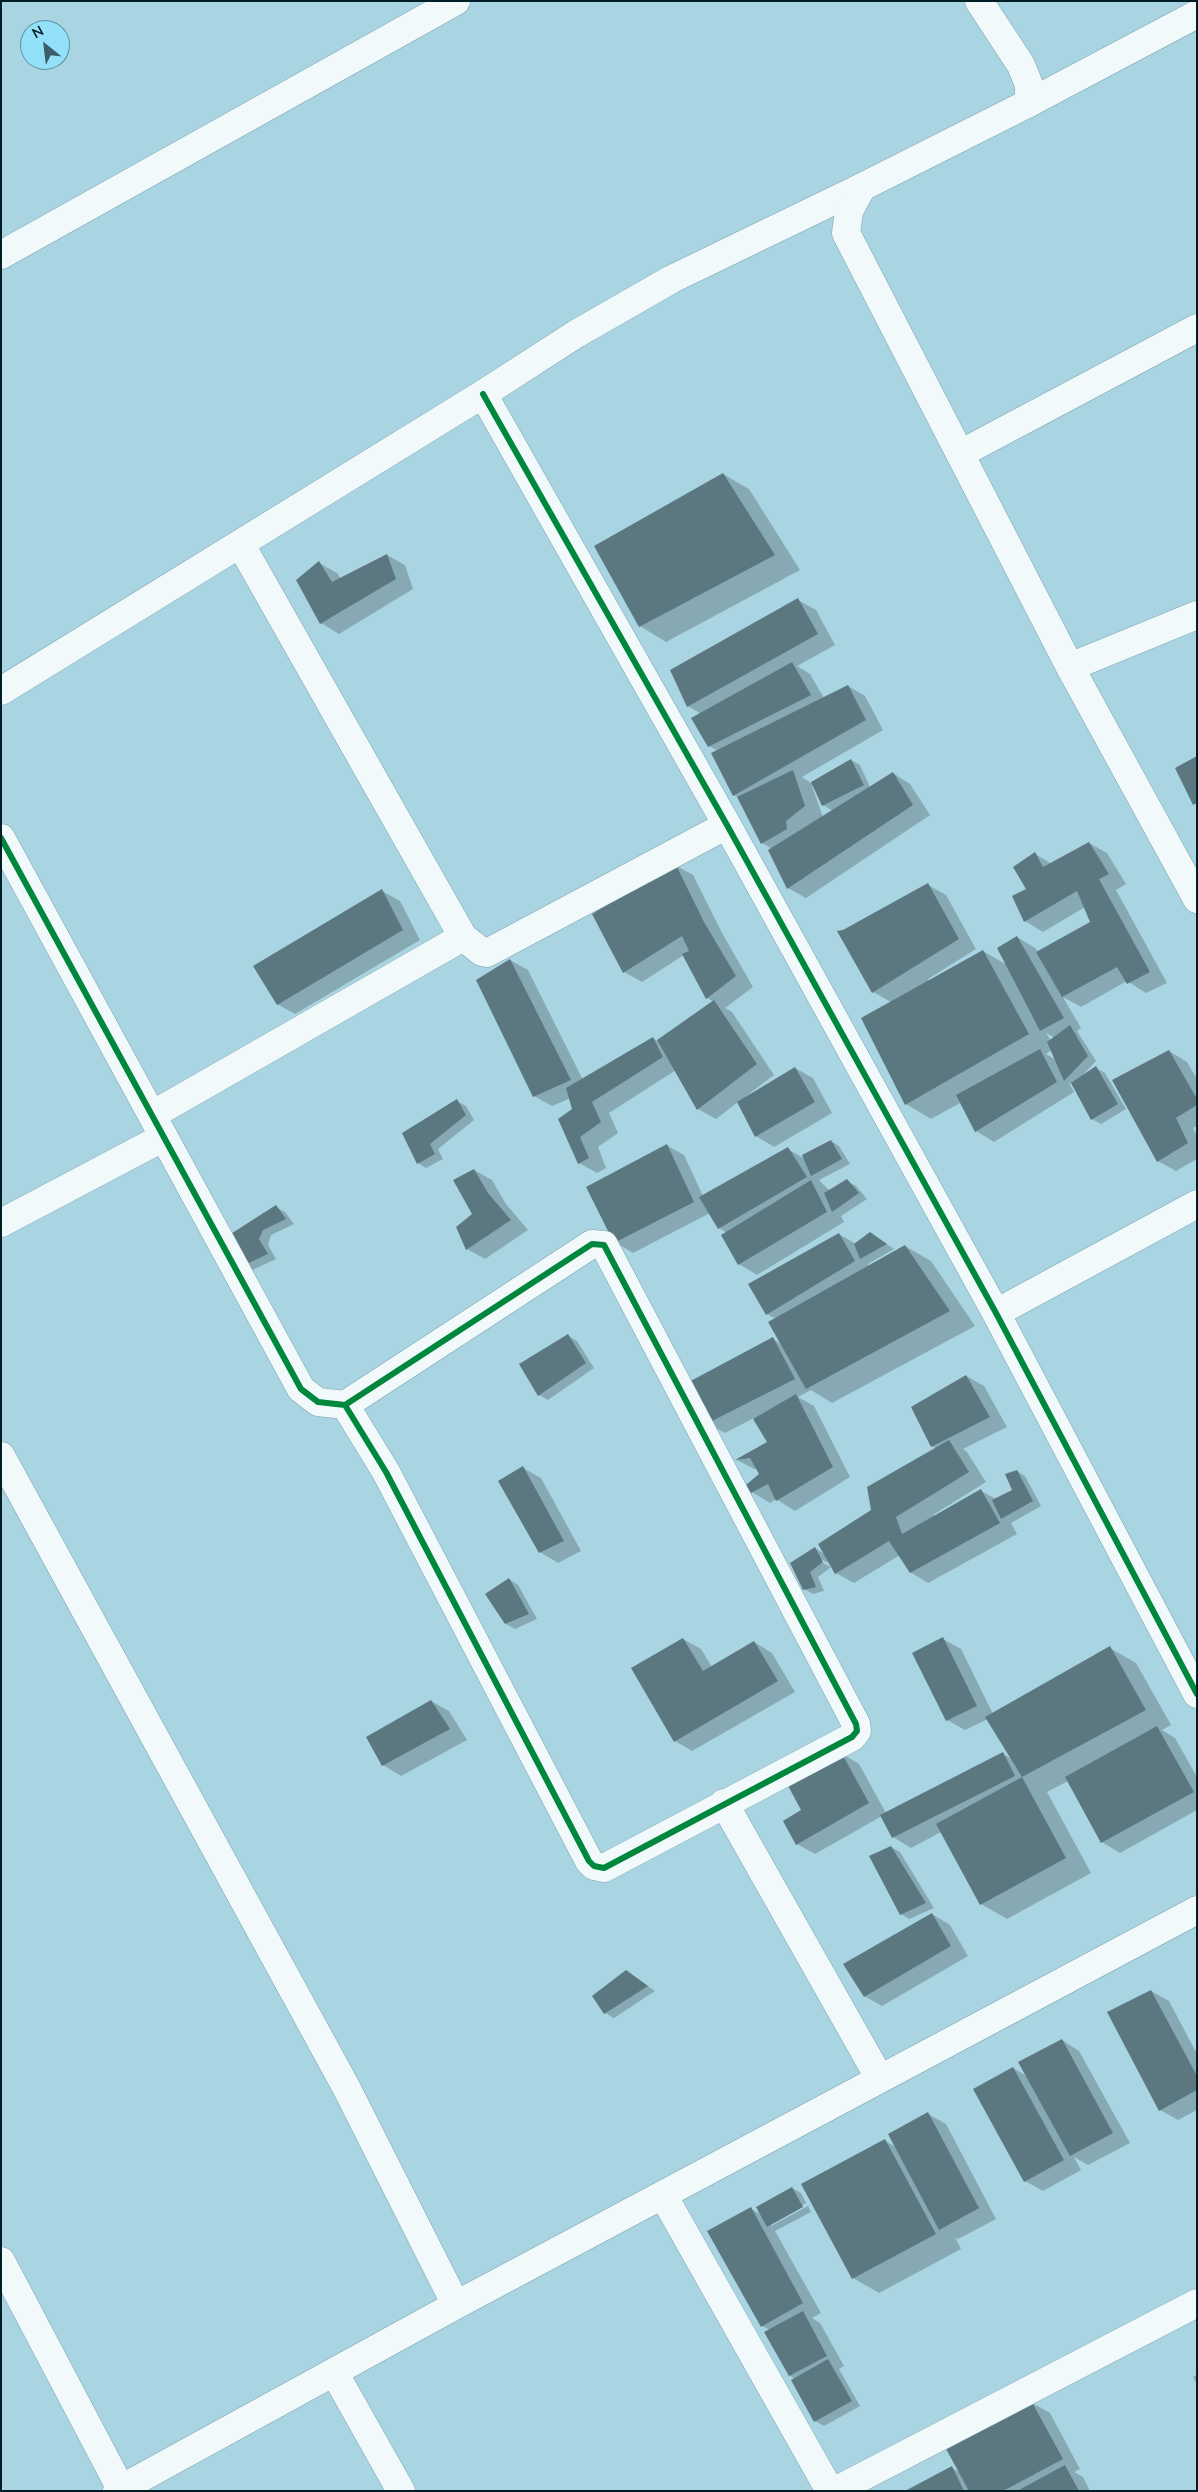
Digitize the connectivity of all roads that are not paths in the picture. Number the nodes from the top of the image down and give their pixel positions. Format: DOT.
graph roads {
  1 [pos="456,1"];
  2 [pos="979,1"];
  3 [pos="1197,14"];
  4 [pos="1029,103"];
  5 [pos="862,187"];
  6 [pos="1,256"];
  7 [pos="1197,328"];
  8 [pos="483,394"];
  9 [pos="960,454"];
  10 [pos="241,545"];
  11 [pos="1197,615"];
  12 [pos="1070,666"];
  13 [pos="1,691"];
  14 [pos="727,825"];
  15 [pos="1,838"];
  16 [pos="1197,899"];
  17 [pos="463,937"];
  18 [pos="158,1126"];
  19 [pos="1197,1204"];
  20 [pos="1,1223"];
  21 [pos="996,1313"];
  22 [pos="345,1405"];
  23 [pos="1,1456"];
  24 [pos="1197,1694"];
  25 [pos="724,1803"];
  26 [pos="1197,1910"];
  27 [pos="880,2079"];
  28 [pos="663,2195"];
  29 [pos="1,2261"];
  30 [pos="1197,2303"];
  31 [pos="456,2305"];
  32 [pos="334,2372"];
  33 [pos="119,2490"];
  34 [pos="401,2491"];
  35 [pos="830,2491"];
  36 [pos="835,2491"];
  1 -- 6 [label="street"];
  2 -- 4 [label="street"];
  3 -- 4 [label="street"];
  4 -- 5 [label="street"];
  5 -- 8 [label="street"];
  5 -- 9 [label="street"];
  7 -- 9 [label="street"];
  8 -- 10 [label="street"];
  8 -- 14 [label="street"];
  9 -- 12 [label="street"];
  10 -- 13 [label="street"];
  10 -- 17 [label="street"];
  11 -- 12 [label="street"];
  12 -- 16 [label="street"];
  14 -- 17 [label="street"];
  14 -- 21 [label="street"];
  15 -- 18 [label="street"];
  17 -- 18 [label="street"];
  18 -- 20 [label="street"];
  18 -- 22 [label="street"];
  19 -- 21 [label="street"];
  21 -- 24 [label="street"];
  22 -- 25 [label="street"];
  22 -- 25 [label="street"];
  23 -- 31 [label="street"];
  25 -- 27 [label="street"];
  26 -- 27 [label="street"];
  27 -- 28 [label="street"];
  28 -- 31 [label="street"];
  28 -- 35 [label="street"];
  29 -- 33 [label="street"];
  30 -- 36 [label="street"];
  31 -- 32 [label="street"];
  32 -- 33 [label="street"];
  32 -- 34 [label="street"];
}
